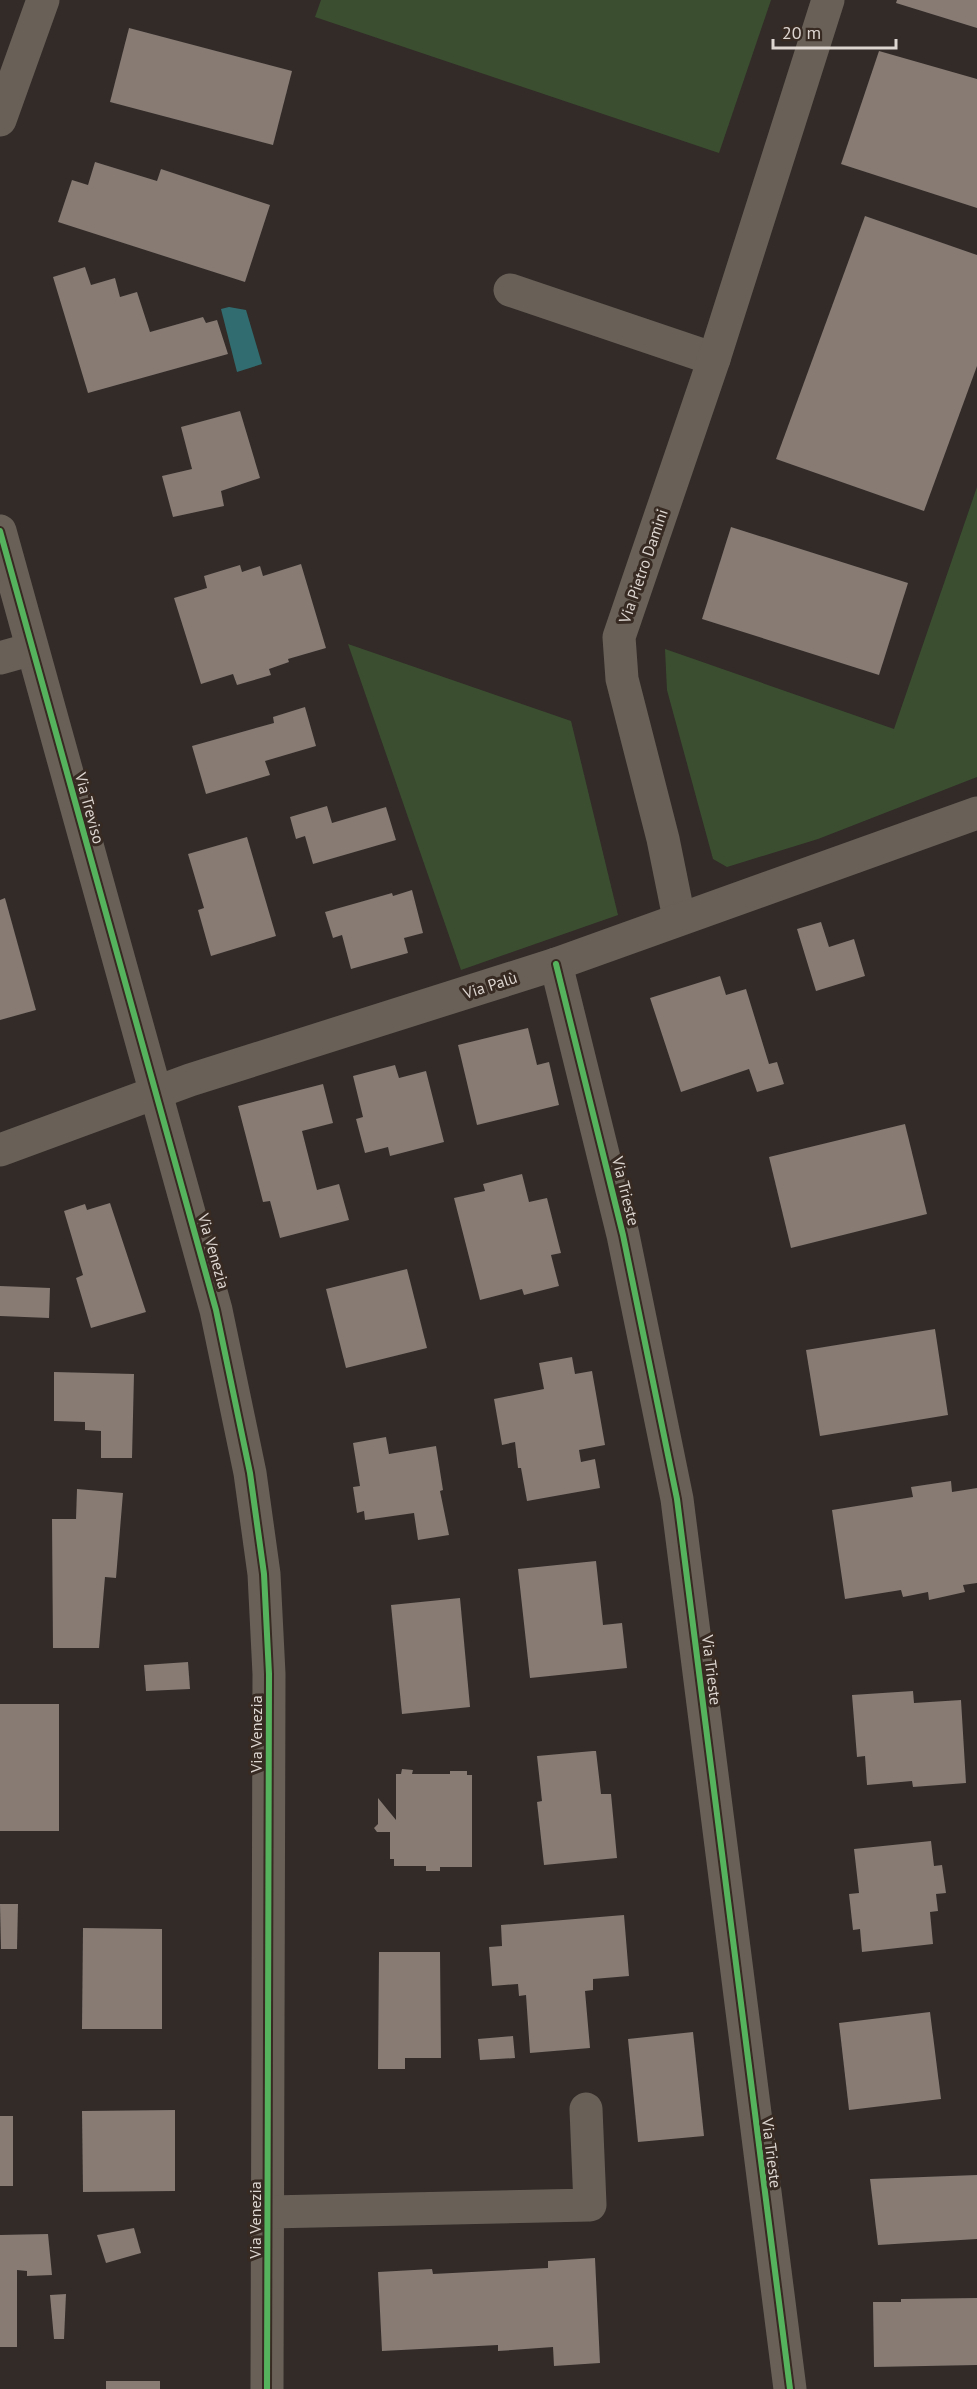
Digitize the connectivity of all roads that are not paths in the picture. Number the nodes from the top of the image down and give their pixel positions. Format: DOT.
graph roads {
  1 [pos="43,0"];
  2 [pos="828,0"];
  3 [pos="0,120"];
  4 [pos="510,290"];
  5 [pos="714,359"];
  6 [pos="0,531"];
  7 [pos="32,649"];
  8 [pos="0,658"];
  9 [pos="977,813"];
  10 [pos="680,918"];
  11 [pos="556,964"];
  12 [pos="156,1092"];
  13 [pos="0,1150"];
  14 [pos="586,2109"];
  15 [pos="269,2212"];
  16 [pos="267,2389"];
  17 [pos="790,2389"];
  1 -- 3 [label="street"];
  2 -- 5 [label="street, Via Pietro Damini"];
  4 -- 5 [label="street"];
  5 -- 10 [label="street, Via Pietro Damini"];
  6 -- 7 [label="street, Via Treviso"];
  7 -- 8 [label="street"];
  7 -- 12 [label="street, Via Treviso"];
  9 -- 10 [label="street, Via Palù"];
  10 -- 11 [label="street, Via Palù"];
  11 -- 12 [label="street, Via Palù"];
  11 -- 17 [label="street, Via Trieste"];
  12 -- 13 [label="street, Via Palù"];
  12 -- 15 [label="street, Via Venezia"];
  14 -- 15 [label="street, Via Venezia"];
  15 -- 16 [label="street, Via Venezia"];
}
